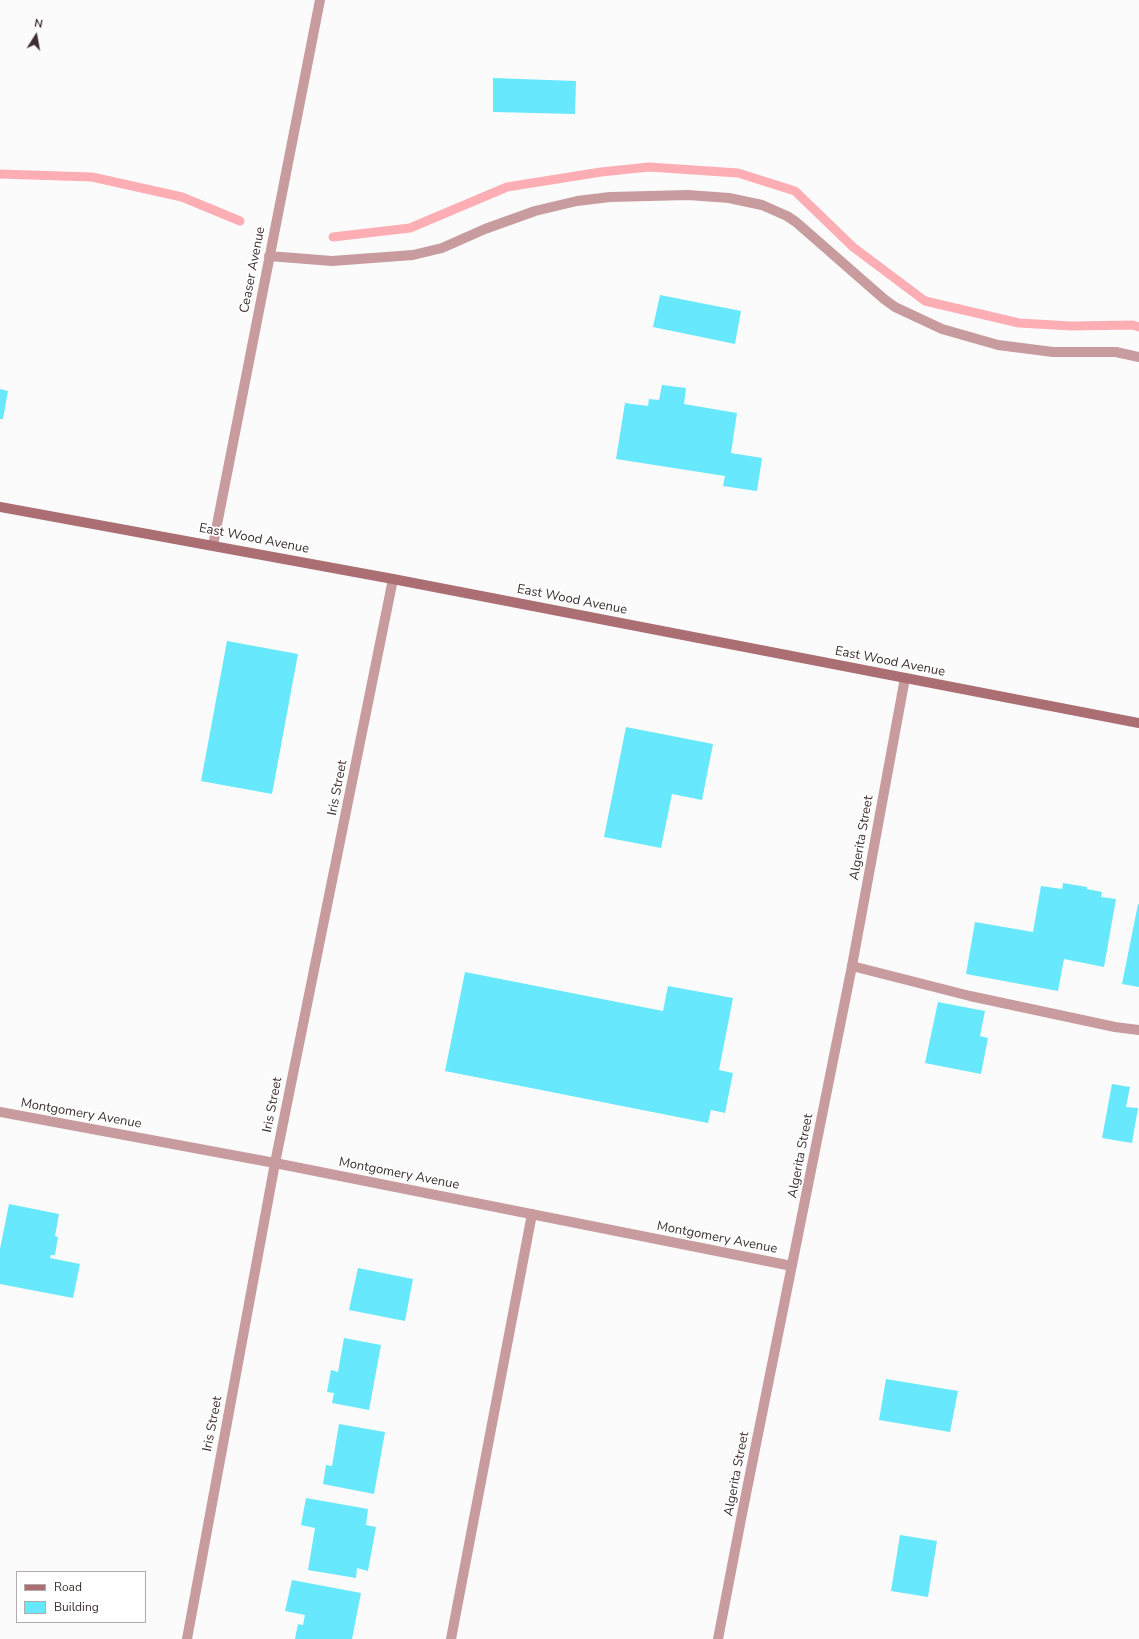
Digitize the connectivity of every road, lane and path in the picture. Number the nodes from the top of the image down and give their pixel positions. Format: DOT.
graph roads {
  1 [pos="320,0"];
  2 [pos="269,256"];
  3 [pos="1139,357"];
  4 [pos="0,507"];
  5 [pos="213,545"];
  6 [pos="393,579"];
  7 [pos="905,678"];
  8 [pos="1139,723"];
  9 [pos="852,966"];
  10 [pos="1139,1030"];
  11 [pos="0,1112"];
  12 [pos="275,1163"];
  13 [pos="532,1214"];
  14 [pos="792,1266"];
  15 [pos="186,1639"];
  16 [pos="451,1639"];
  17 [pos="718,1639"];
  1 -- 2 [label="street, Ceaser Avenue"];
  2 -- 3 [label="street"];
  2 -- 5 [label="street, Ceaser Avenue"];
  4 -- 5 [label="main road, East Wood Avenue"];
  5 -- 6 [label="main road, East Wood Avenue"];
  6 -- 7 [label="main road, East Wood Avenue"];
  6 -- 12 [label="street, Iris Street"];
  7 -- 8 [label="main road, East Wood Avenue"];
  7 -- 9 [label="street, Algerita Street"];
  9 -- 10 [label="street"];
  9 -- 14 [label="street, Algerita Street"];
  11 -- 12 [label="street, Montgomery Avenue"];
  12 -- 13 [label="street, Montgomery Avenue"];
  12 -- 15 [label="street, Iris Street"];
  13 -- 14 [label="street, Montgomery Avenue"];
  13 -- 16 [label="street"];
  14 -- 17 [label="street, Algerita Street"];
}
